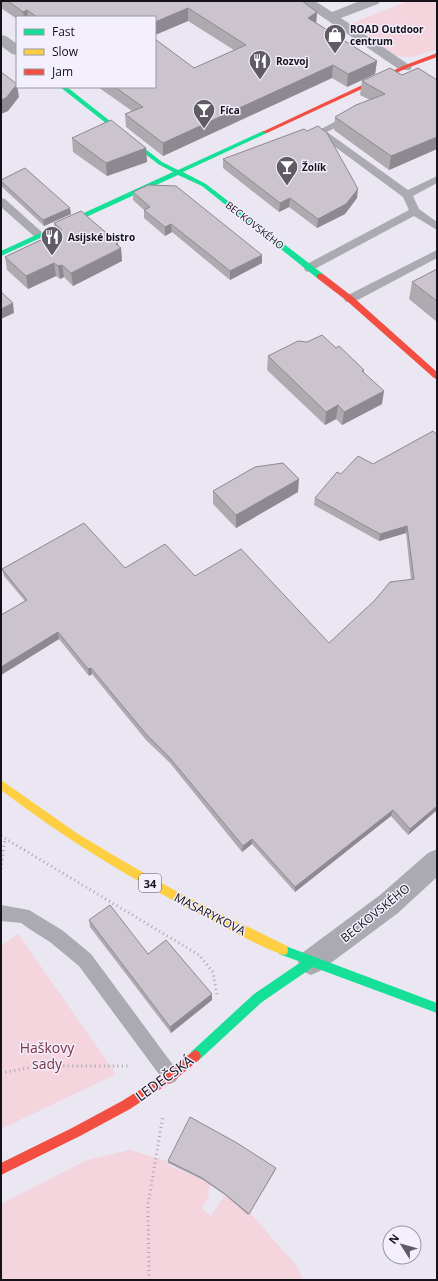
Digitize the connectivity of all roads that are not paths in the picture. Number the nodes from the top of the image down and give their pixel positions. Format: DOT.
graph roads {
  1 [pos="306,1"];
  2 [pos="373,1"];
  3 [pos="330,17"];
  4 [pos="1,38"];
  5 [pos="16,50"];
  6 [pos="437,55"];
  7 [pos="405,68"];
  8 [pos="64,88"];
  9 [pos="348,118"];
  10 [pos="178,172"];
  11 [pos="437,179"];
  12 [pos="407,195"];
  13 [pos="1,201"];
  14 [pos="415,211"];
  15 [pos="437,227"];
  16 [pos="40,236"];
  17 [pos="1,254"];
  18 [pos="437,254"];
  19 [pos="309,268"];
  20 [pos="350,299"];
  21 [pos="437,376"];
  22 [pos="1,784"];
  23 [pos="437,861"];
  24 [pos="1,913"];
  25 [pos="311,962"];
  26 [pos="437,1008"];
  27 [pos="170,1076"];
  28 [pos="1,1169"];
  1 -- 3 [label="street"];
  2 -- 3 [label="street"];
  3 -- 7 [label="street"];
  4 -- 5 [label="street"];
  6 -- 7 [label="street"];
  7 -- 10 [label="street"];
  8 -- 10 [label="street, BECKOVSKÉHO"];
  9 -- 12 [label="lane"];
  10 -- 16 [label="street"];
  10 -- 19 [label="street, BECKOVSKÉHO"];
  11 -- 12 [label="lane"];
  12 -- 14 [label="lane"];
  13 -- 16 [label="lane"];
  14 -- 15 [label="lane"];
  14 -- 19 [label="lane"];
  16 -- 17 [label="street"];
  18 -- 20 [label="lane"];
  19 -- 20 [label="street, BECKOVSKÉHO"];
  20 -- 21 [label="street, BECKOVSKÉHO"];
  22 -- 25 [label="street, MASARYKOVA / 34"];
  23 -- 25 [label="street, BECKOVSKÉHO"];
  24 -- 27 [label="lane"];
  25 -- 26 [label="street, MASARYKOVA / 34"];
  25 -- 27 [label="street, LEDEČSKÁ"];
  27 -- 28 [label="street, LEDEČSKÁ"];
}
